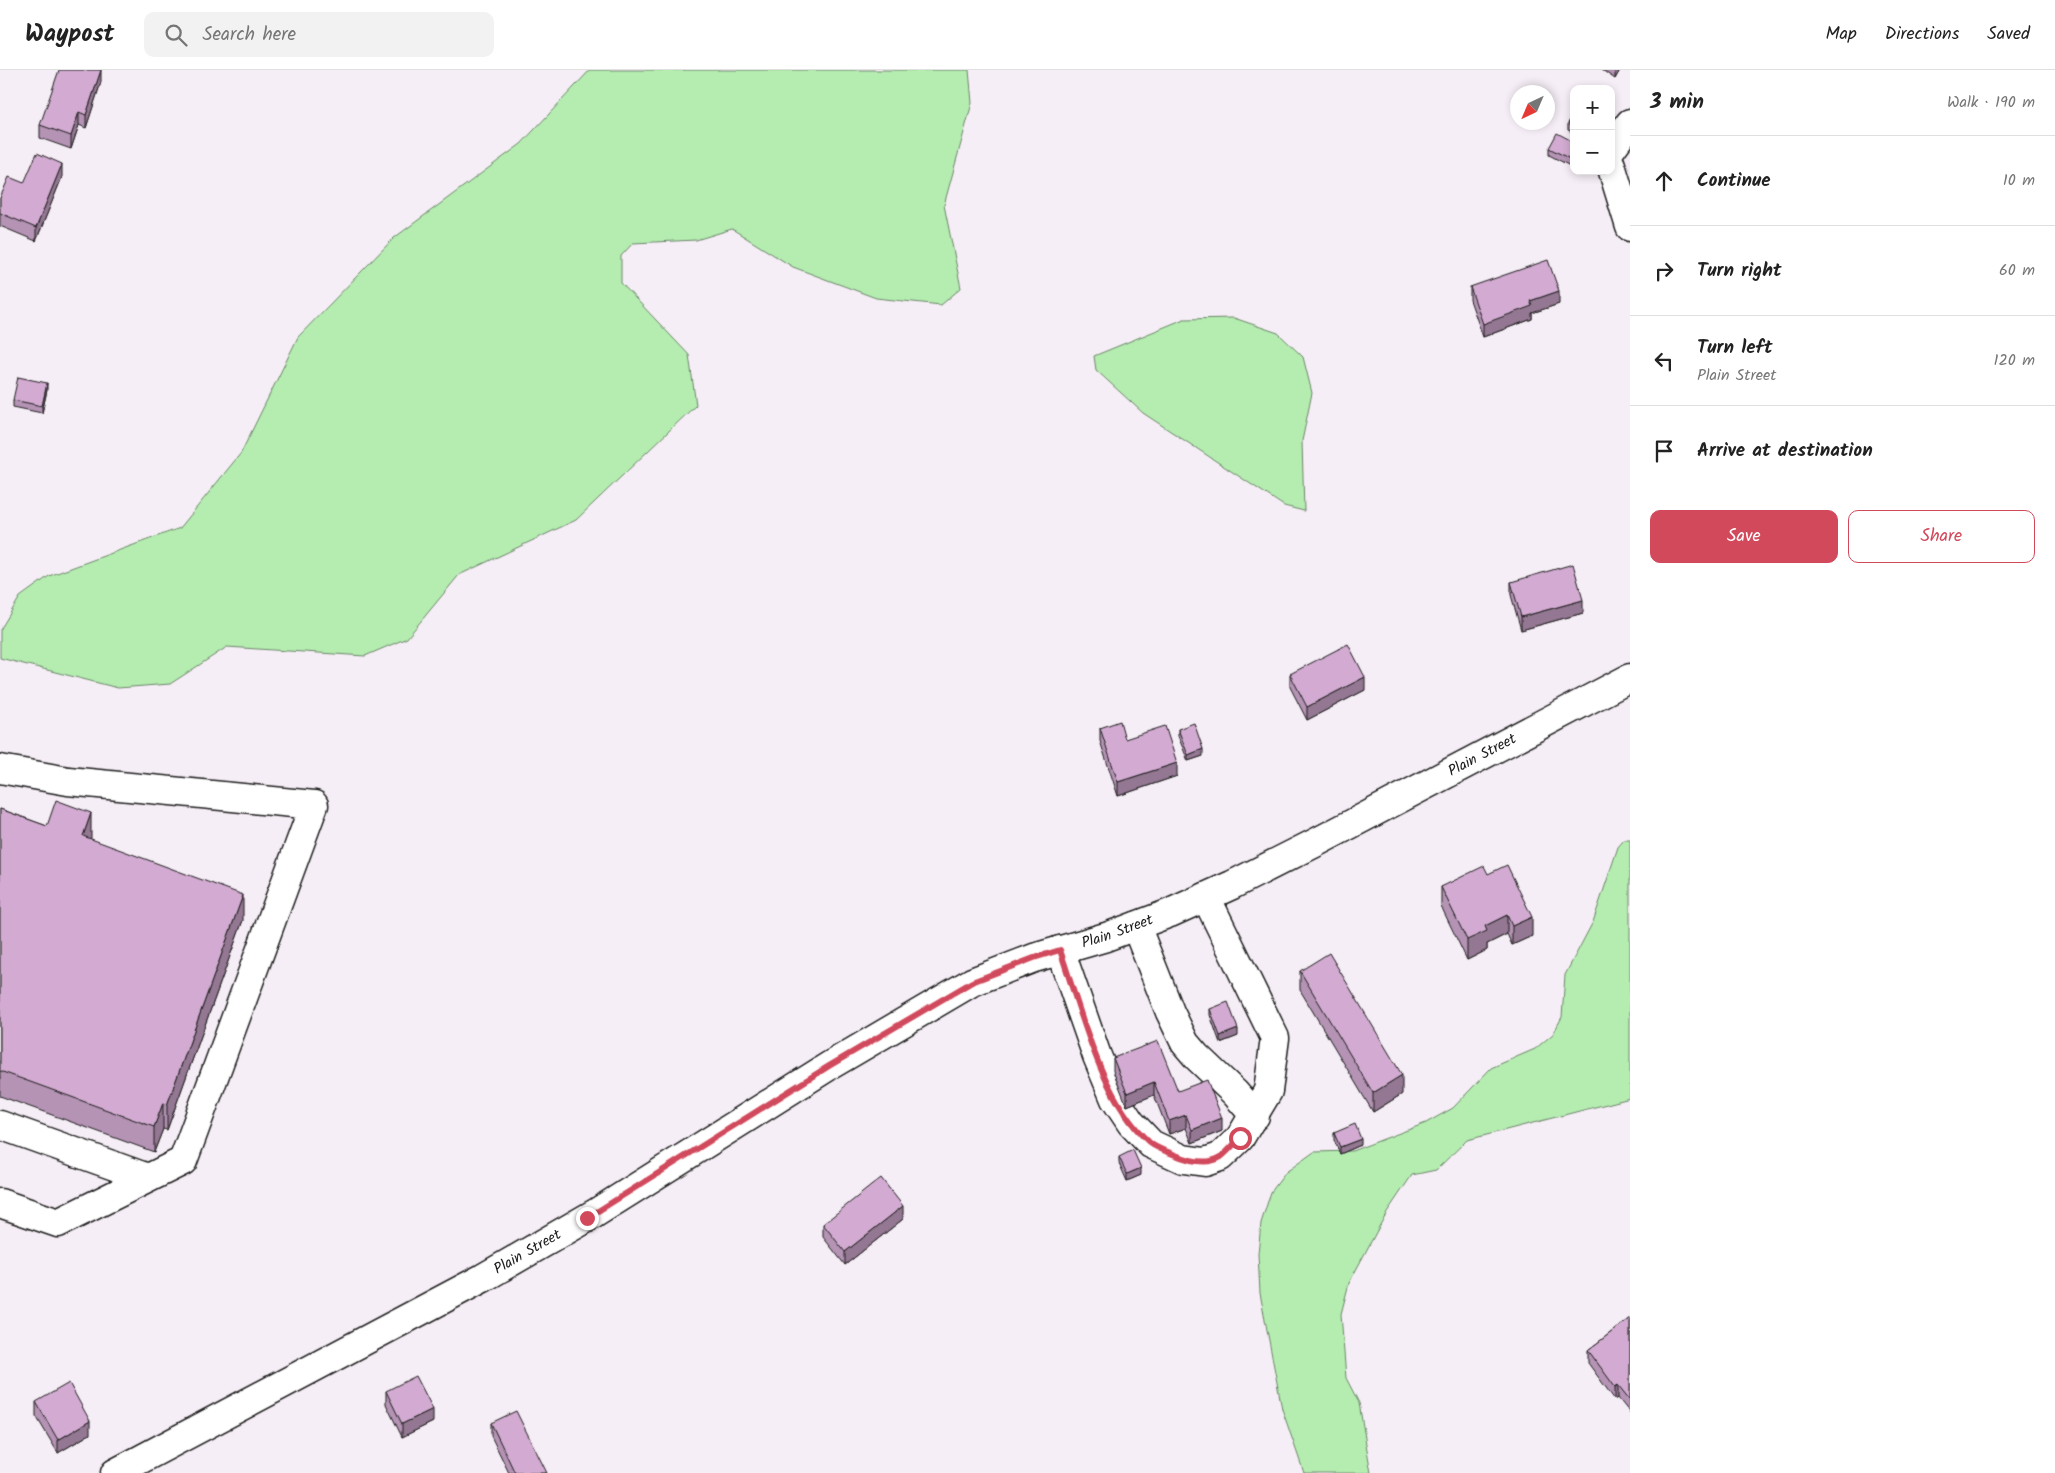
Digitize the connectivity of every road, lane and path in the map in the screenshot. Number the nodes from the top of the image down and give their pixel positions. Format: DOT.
graph roads {
  1 [pos="1630,124"];
  2 [pos="1615,144"];
  3 [pos="1614,175"];
  4 [pos="1630,227"];
  5 [pos="1630,678"];
  6 [pos="0,770"];
  7 [pos="1206,897"];
  8 [pos="1136,926"];
  9 [pos="1060,950"];
  10 [pos="1255,1116"];
  11 [pos="0,1125"];
  12 [pos="148,1178"];
  13 [pos="0,1203"];
  14 [pos="115,1473"];
  1 -- 2 [label="street"];
  3 -- 4 [label="street"];
  5 -- 7 [label="street, Plain Street"];
  6 -- 12 [label="street"];
  7 -- 8 [label="street, Plain Street"];
  7 -- 10 [label="street"];
  8 -- 9 [label="street, Plain Street"];
  8 -- 10 [label="street"];
  9 -- 10 [label="street"];
  9 -- 14 [label="street, Plain Street"];
  11 -- 12 [label="street"];
  12 -- 13 [label="street"];
}
